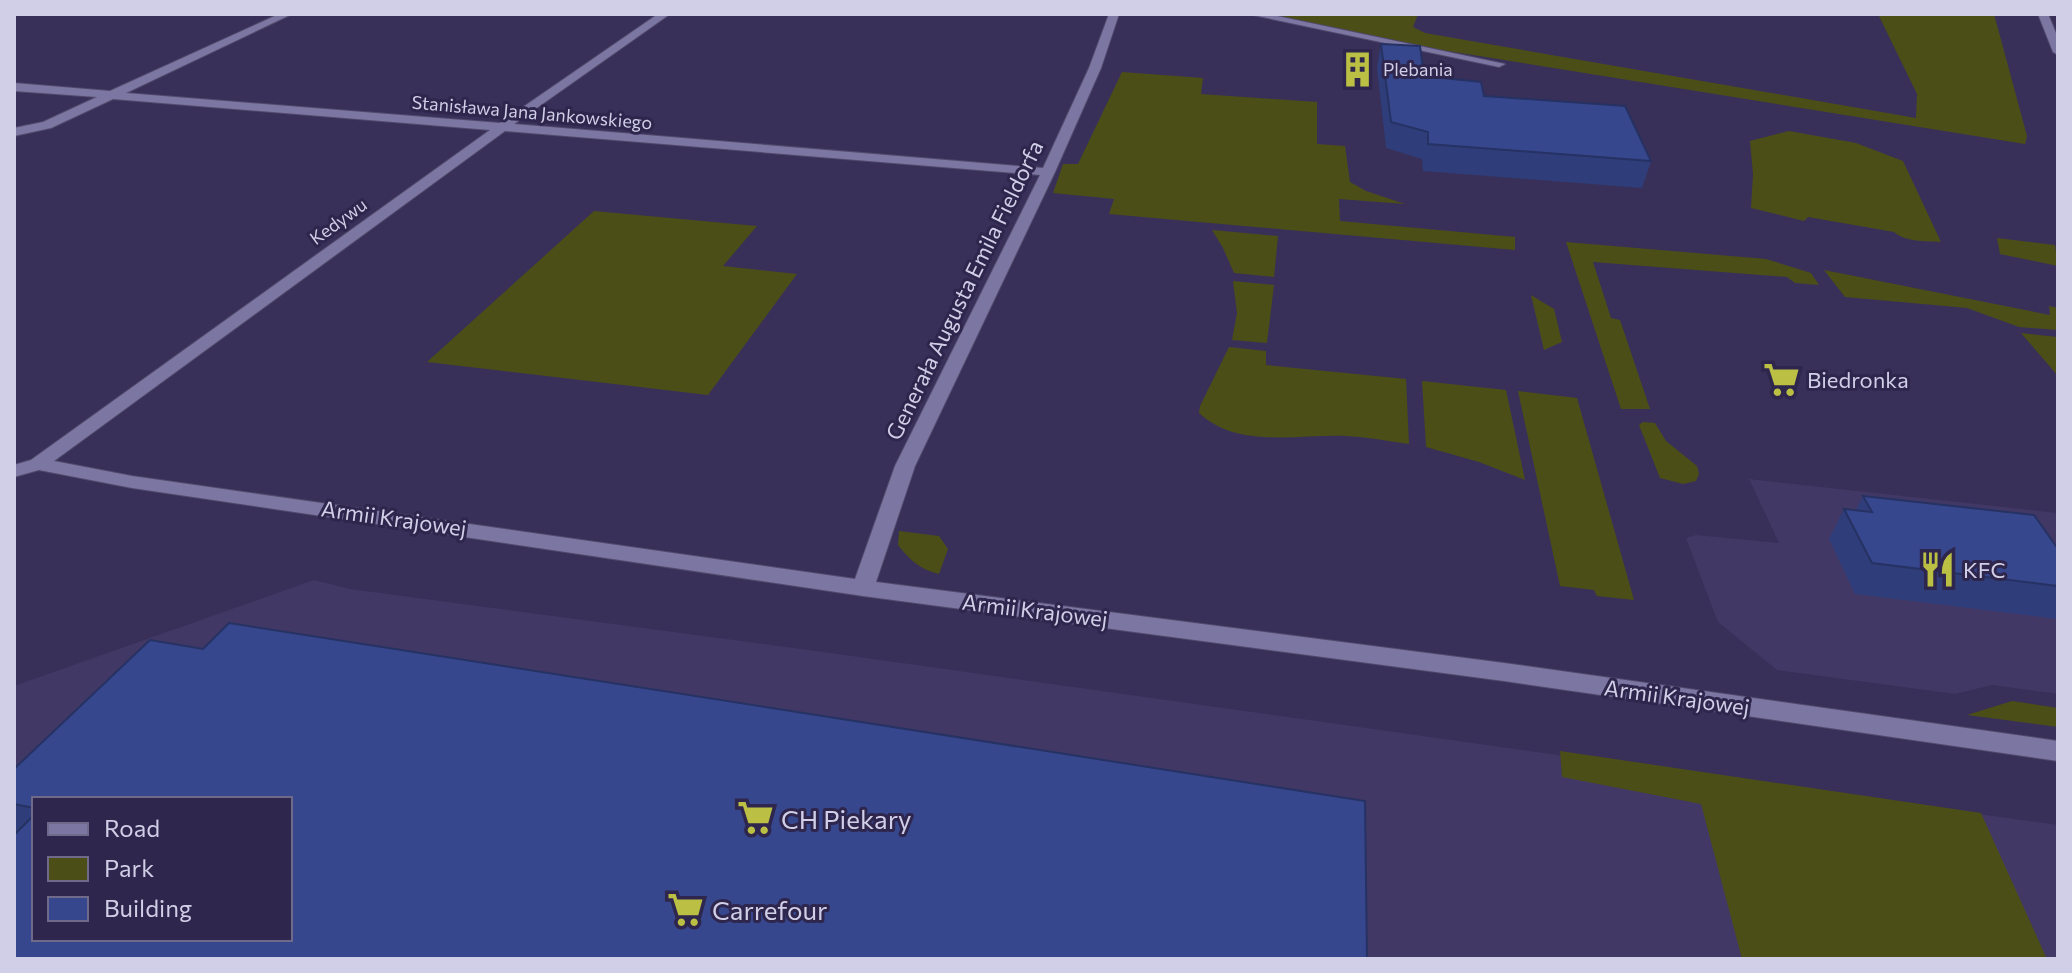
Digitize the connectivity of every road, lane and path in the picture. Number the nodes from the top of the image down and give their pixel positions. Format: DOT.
graph roads {
  1 [pos="287,14"];
  2 [pos="665,14"];
  3 [pos="1114,14"];
  4 [pos="1253,14"];
  5 [pos="2043,14"];
  6 [pos="2058,52"];
  7 [pos="1499,64"];
  8 [pos="14,87"];
  9 [pos="109,95"];
  10 [pos="501,128"];
  11 [pos="14,132"];
  12 [pos="1048,172"];
  13 [pos="38,464"];
  14 [pos="14,471"];
  15 [pos="863,588"];
  16 [pos="2058,751"];
  1 -- 9 [label="street"];
  2 -- 10 [label="street, Kedywu"];
  3 -- 12 [label="street, Generała Augusta Emila Fieldorfa"];
  4 -- 7 [label="street"];
  5 -- 6 [label="street"];
  8 -- 9 [label="street, Stanisława Jana Jankowskiego"];
  9 -- 10 [label="street, Stanisława Jana Jankowskiego"];
  9 -- 11 [label="street"];
  10 -- 12 [label="street, Stanisława Jana Jankowskiego"];
  10 -- 13 [label="street, Kedywu"];
  12 -- 15 [label="street, Generała Augusta Emila Fieldorfa"];
  13 -- 14 [label="street, Armii Krajowej"];
  13 -- 15 [label="street, Armii Krajowej"];
  15 -- 16 [label="street, Armii Krajowej"];
}
